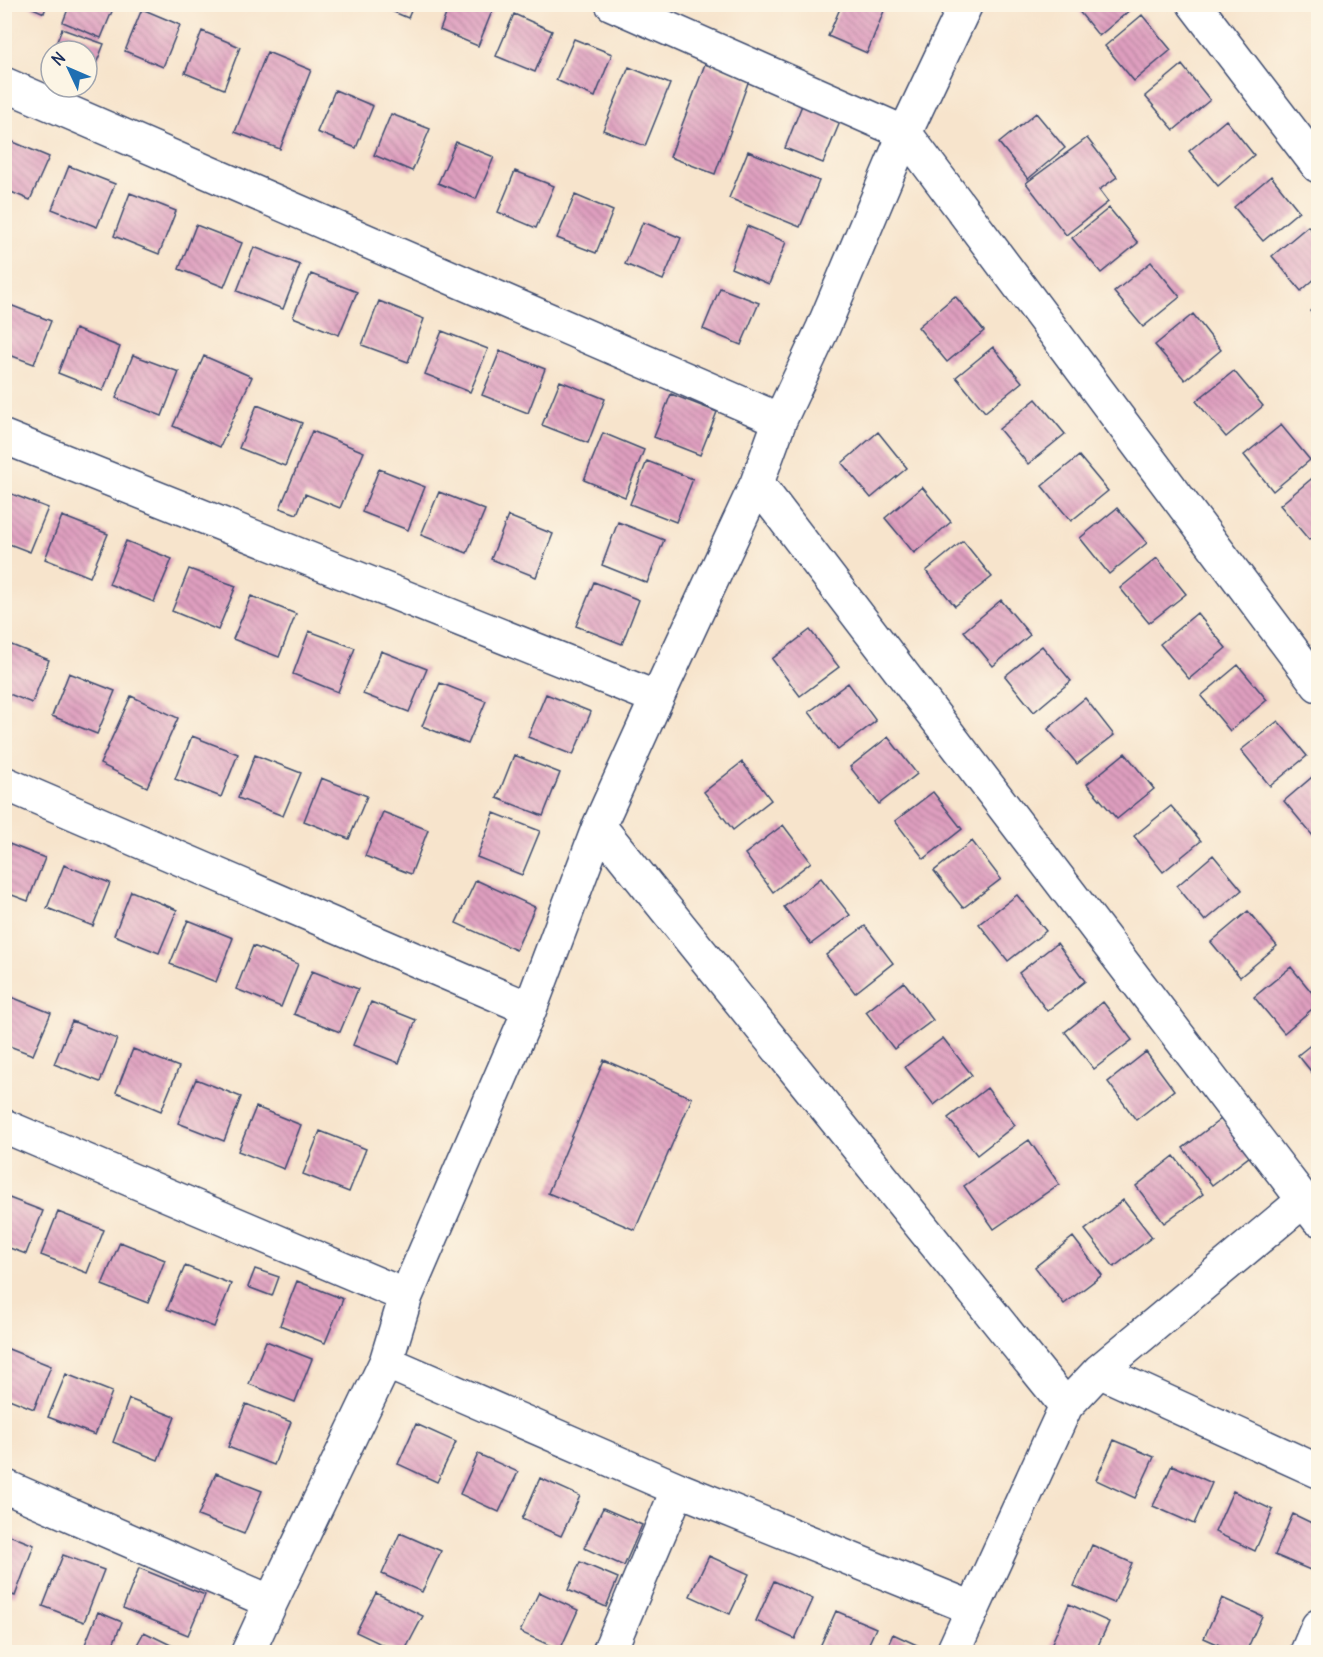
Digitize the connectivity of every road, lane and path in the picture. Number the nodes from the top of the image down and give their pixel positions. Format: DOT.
graph roads {
  1 [pos="612,4"];
  2 [pos="966,4"];
  3 [pos="1194,4"];
  4 [pos="4,84"];
  5 [pos="904,133"];
  6 [pos="1318,166"];
  7 [pos="780,420"];
  8 [pos="4,437"];
  9 [pos="757,483"];
  10 [pos="1318,685"];
  11 [pos="657,698"];
  12 [pos="4,783"];
  13 [pos="599,826"];
  14 [pos="530,1009"];
  15 [pos="4,1126"];
  16 [pos="1311,1209"];
  17 [pos="406,1296"];
  18 [pos="386,1362"];
  19 [pos="1099,1371"];
  20 [pos="1066,1406"];
  21 [pos="1318,1471"];
  22 [pos="4,1485"];
  23 [pos="678,1489"];
  24 [pos="271,1602"];
  25 [pos="972,1608"];
  26 [pos="1318,1626"];
  27 [pos="248,1653"];
  28 [pos="609,1653"];
  29 [pos="953,1653"];
  30 [pos="1307,1653"];
  1 -- 5 [label="street"];
  2 -- 5 [label="street"];
  3 -- 6 [label="street"];
  4 -- 7 [label="street"];
  5 -- 7 [label="street"];
  5 -- 10 [label="street"];
  7 -- 9 [label="street"];
  8 -- 11 [label="street"];
  9 -- 11 [label="street"];
  9 -- 16 [label="street"];
  11 -- 13 [label="street"];
  12 -- 14 [label="street"];
  13 -- 14 [label="street"];
  13 -- 20 [label="street"];
  14 -- 17 [label="street"];
  15 -- 17 [label="street"];
  16 -- 19 [label="street"];
  17 -- 18 [label="street"];
  18 -- 23 [label="street"];
  18 -- 24 [label="street"];
  19 -- 20 [label="street"];
  19 -- 21 [label="street"];
  20 -- 25 [label="street"];
  22 -- 24 [label="street"];
  23 -- 25 [label="street"];
  23 -- 28 [label="street"];
  24 -- 27 [label="street"];
  25 -- 29 [label="street"];
  26 -- 30 [label="street"];
}
